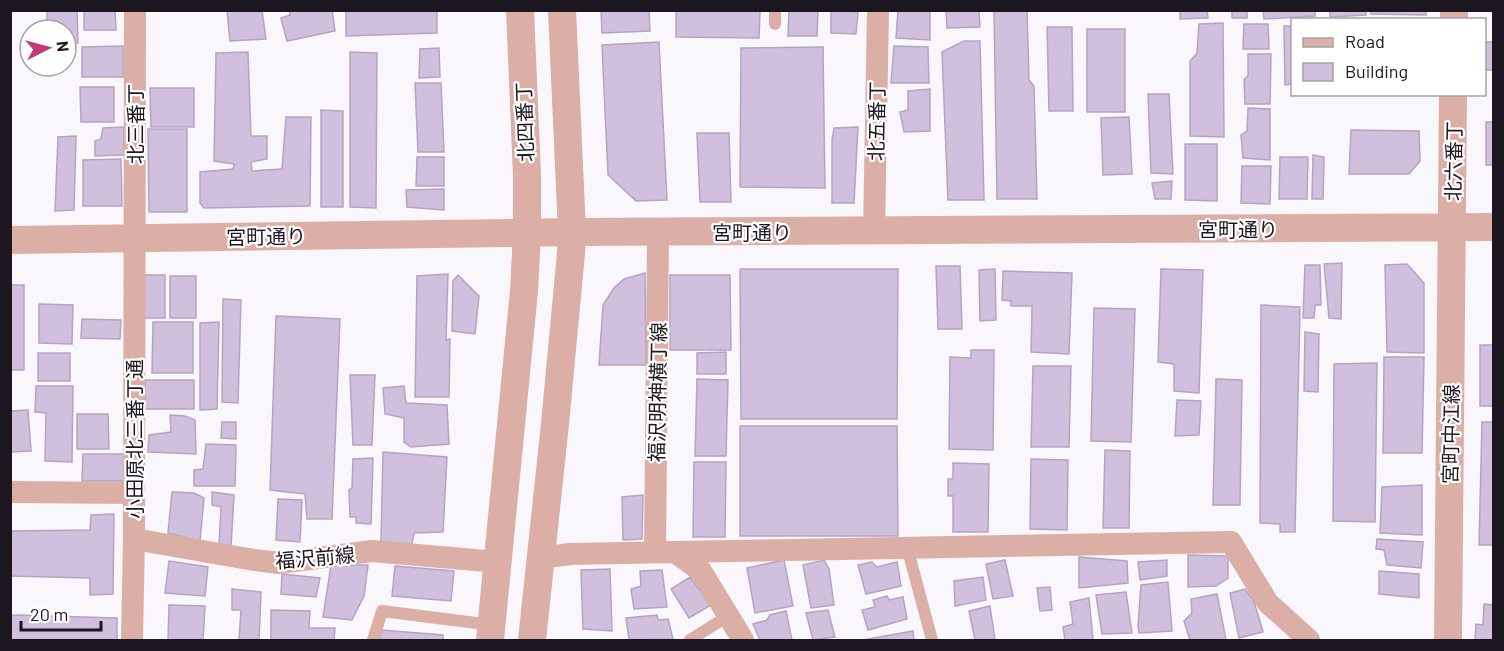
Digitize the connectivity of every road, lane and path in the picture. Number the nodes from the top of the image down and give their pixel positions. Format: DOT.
graph roads {
  1 [pos="135,10"];
  2 [pos="519,10"];
  3 [pos="562,10"];
  4 [pos="776,10"];
  5 [pos="878,10"];
  6 [pos="775,24"];
  7 [pos="1453,96"];
  8 [pos="1452,227"];
  9 [pos="1494,227"];
  10 [pos="572,232"];
  11 [pos="658,232"];
  12 [pos="873,232"];
  13 [pos="527,233"];
  14 [pos="135,238"];
  15 [pos="10,240"];
  16 [pos="10,492"];
  17 [pos="133,493"];
  18 [pos="134,539"];
  19 [pos="907,547"];
  20 [pos="665,552"];
  21 [pos="540,558"];
  22 [pos="498,562"];
  23 [pos="728,616"];
  24 [pos="491,633"];
  25 [pos="132,640"];
  26 [pos="373,640"];
  27 [pos="532,640"];
  28 [pos="690,640"];
  29 [pos="743,640"];
  30 [pos="932,640"];
  31 [pos="1309,640"];
  32 [pos="1448,640"];
  1 -- 14 [label="street, 北三番丁"];
  2 -- 13 [label="street, 北四番丁"];
  3 -- 10 [label="street"];
  4 -- 6 [label="lane"];
  5 -- 12 [label="street, 北五番丁"];
  7 -- 8 [label="street, 北六番丁"];
  8 -- 9 [label="street, 宮町通り"];
  8 -- 12 [label="street, 宮町通り"];
  8 -- 32 [label="street, 宮町中江線"];
  10 -- 11 [label="street, 宮町通り"];
  10 -- 13 [label="street, 宮町通り"];
  10 -- 21 [label="street"];
  11 -- 12 [label="street, 宮町通り"];
  11 -- 20 [label="street, 福沢明神横丁線"];
  13 -- 14 [label="street, 宮町通り"];
  13 -- 22 [label="street, 北四番丁"];
  14 -- 15 [label="street, 宮町通り"];
  14 -- 17 [label="street, 小田原北三番丁通"];
  16 -- 17 [label="street"];
  17 -- 18 [label="street, 小田原北三番丁通"];
  18 -- 22 [label="street, 福沢前線"];
  18 -- 25 [label="street, 小田原北三番丁通"];
  19 -- 20 [label="street"];
  19 -- 30 [label="lane"];
  19 -- 31 [label="street"];
  20 -- 21 [label="street"];
  20 -- 23 [label="street"];
  21 -- 27 [label="street"];
  22 -- 24 [label="street, 北四番丁"];
  23 -- 28 [label="lane"];
  23 -- 29 [label="street"];
  24 -- 26 [label="lane"];
}
